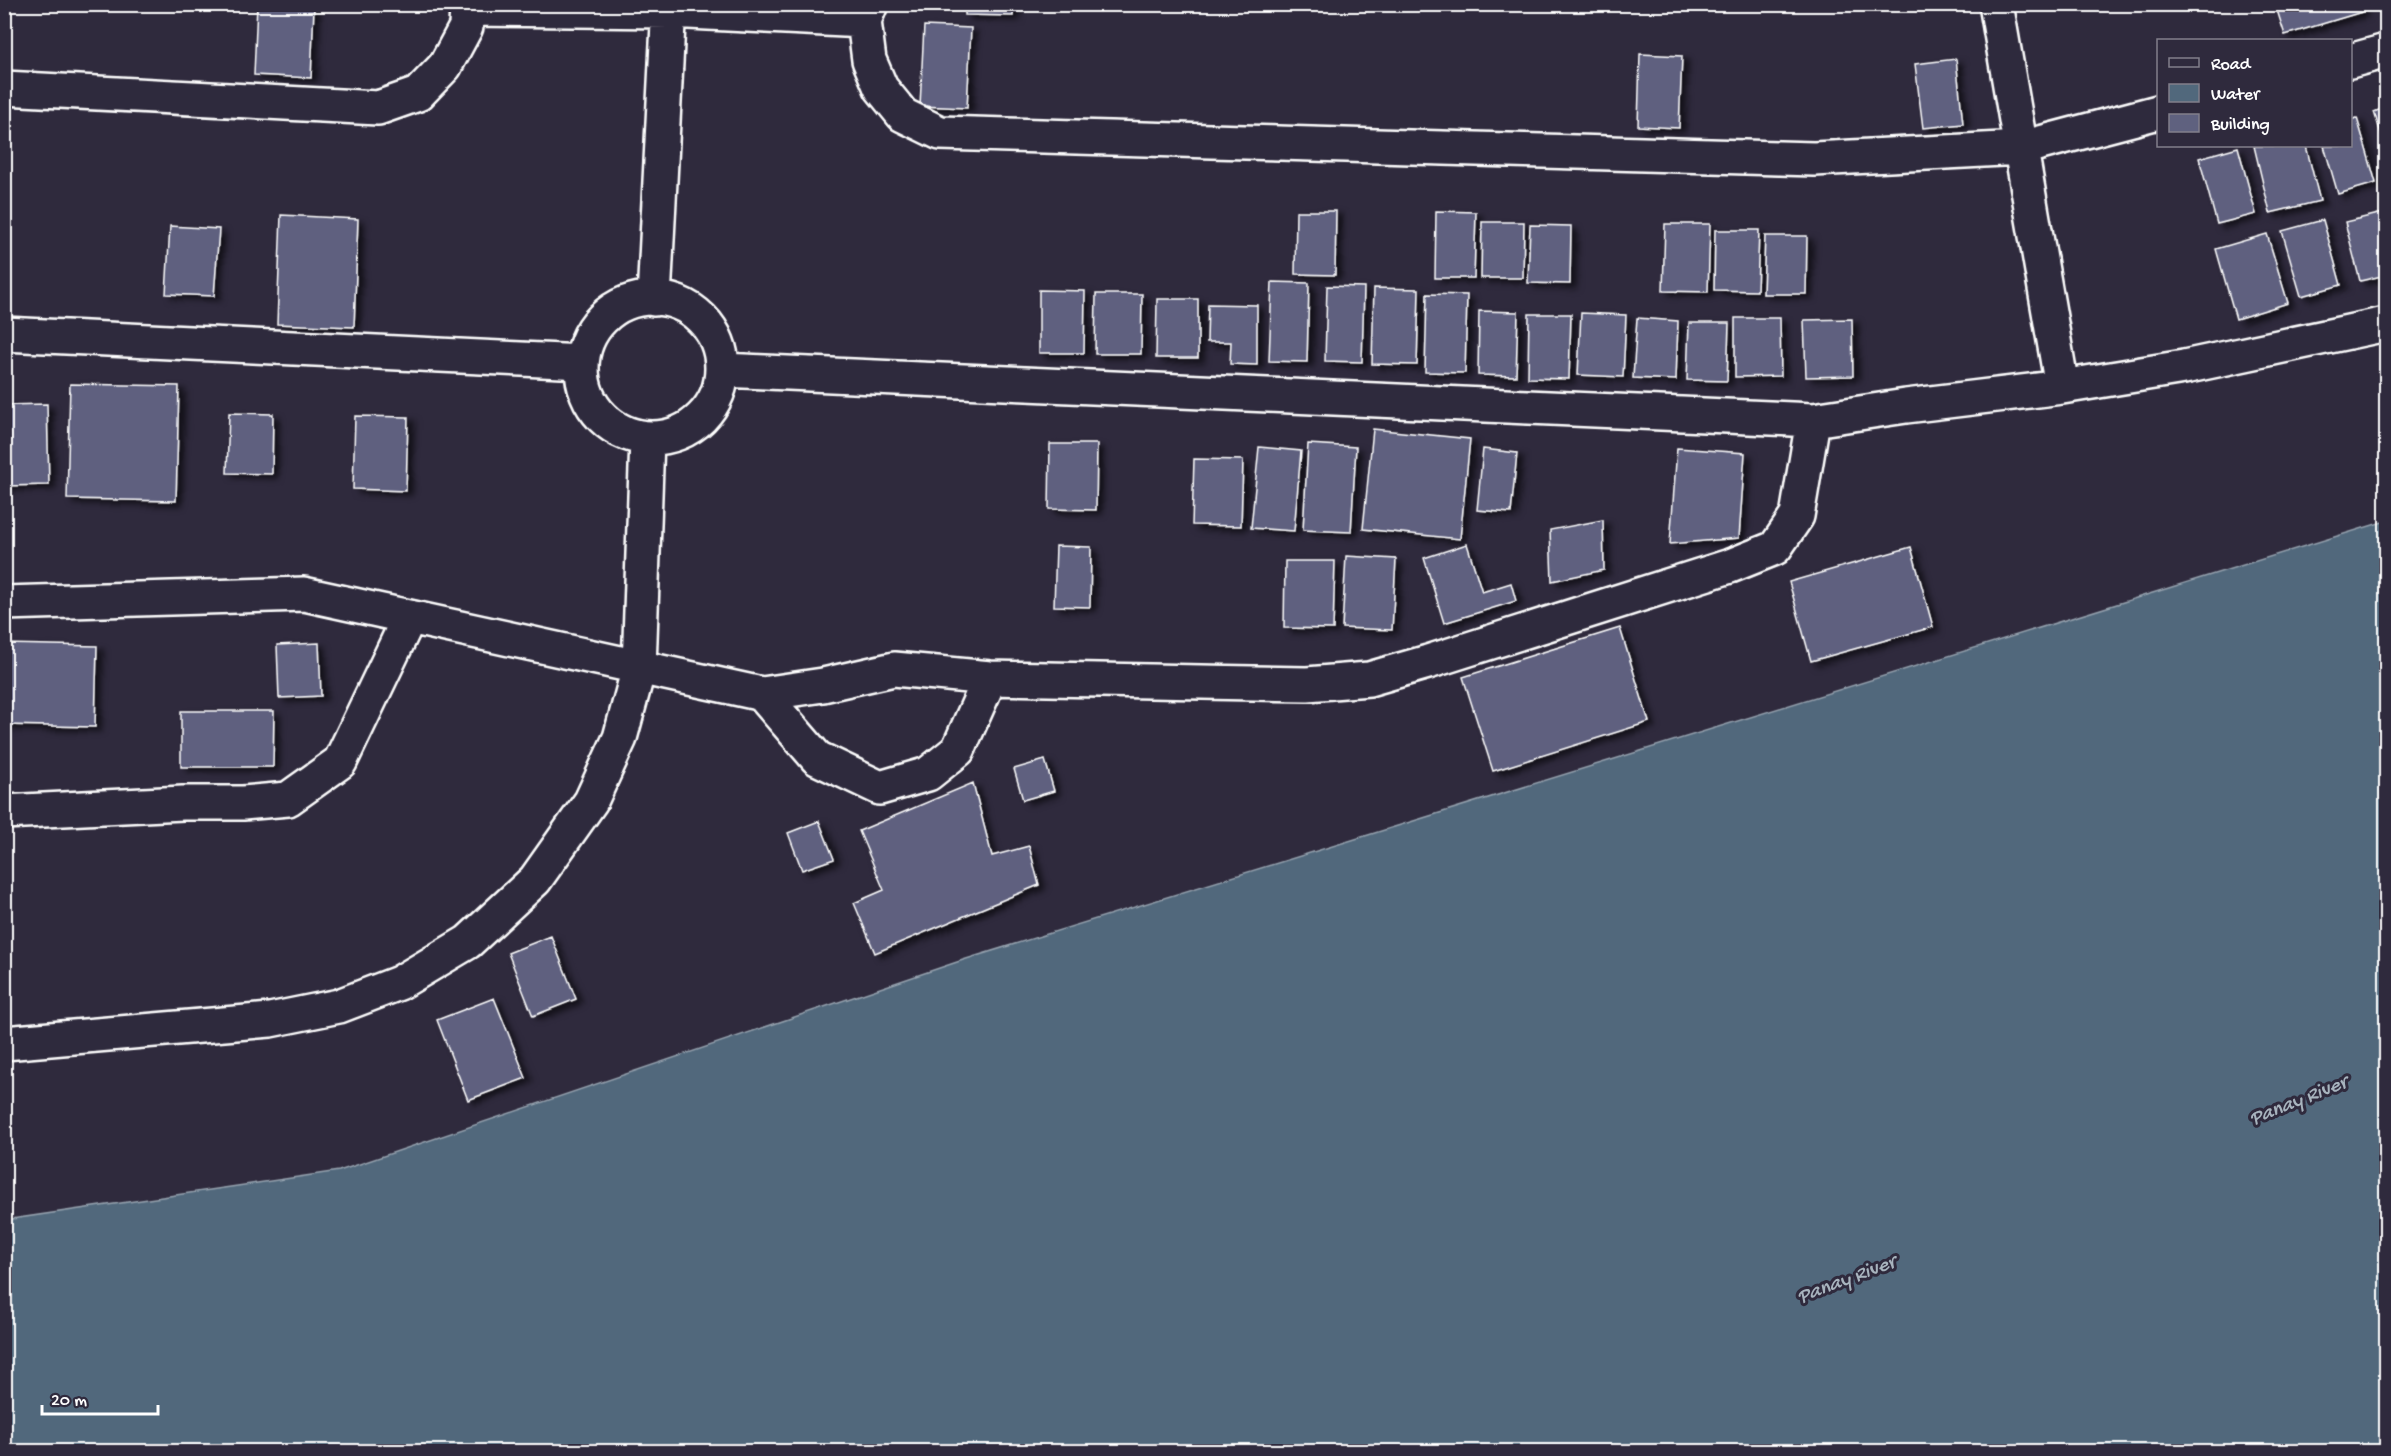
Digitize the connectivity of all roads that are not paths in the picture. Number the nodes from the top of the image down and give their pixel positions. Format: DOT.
graph roads {
  1 [pos="1996,4"];
  2 [pos="467,7"];
  3 [pos="669,8"];
  4 [pos="867,13"];
  5 [pos="2386,51"];
  6 [pos="2352,60"];
  7 [pos="4,88"];
  8 [pos="2157,112"];
  9 [pos="2021,148"];
  10 [pos="654,299"];
  11 [pos="2386,324"];
  12 [pos="4,334"];
  13 [pos="582,362"];
  14 [pos="722,370"];
  15 [pos="2062,387"];
  16 [pos="1813,420"];
  17 [pos="647,439"];
  18 [pos="4,603"];
  19 [pos="409,618"];
  20 [pos="639,668"];
  21 [pos="990,678"];
  22 [pos="762,694"];
  23 [pos="4,812"];
  24 [pos="4,1043"];
  1 -- 9 [label="street"];
  2 -- 3 [label="street"];
  2 -- 7 [label="street"];
  3 -- 4 [label="street"];
  3 -- 10 [label="street"];
  4 -- 9 [label="street"];
  5 -- 6 [label="street"];
  8 -- 9 [label="street"];
  9 -- 15 [label="street"];
  10 -- 13 [label="street"];
  10 -- 14 [label="street"];
  11 -- 15 [label="street"];
  12 -- 13 [label="street"];
  13 -- 17 [label="street"];
  14 -- 16 [label="street"];
  14 -- 17 [label="street"];
  15 -- 16 [label="street"];
  16 -- 21 [label="street"];
  17 -- 20 [label="street"];
  18 -- 19 [label="street"];
  19 -- 20 [label="street"];
  19 -- 23 [label="street"];
  20 -- 22 [label="street"];
  20 -- 24 [label="street"];
  21 -- 22 [label="street"];
  21 -- 22 [label="street"];
}
